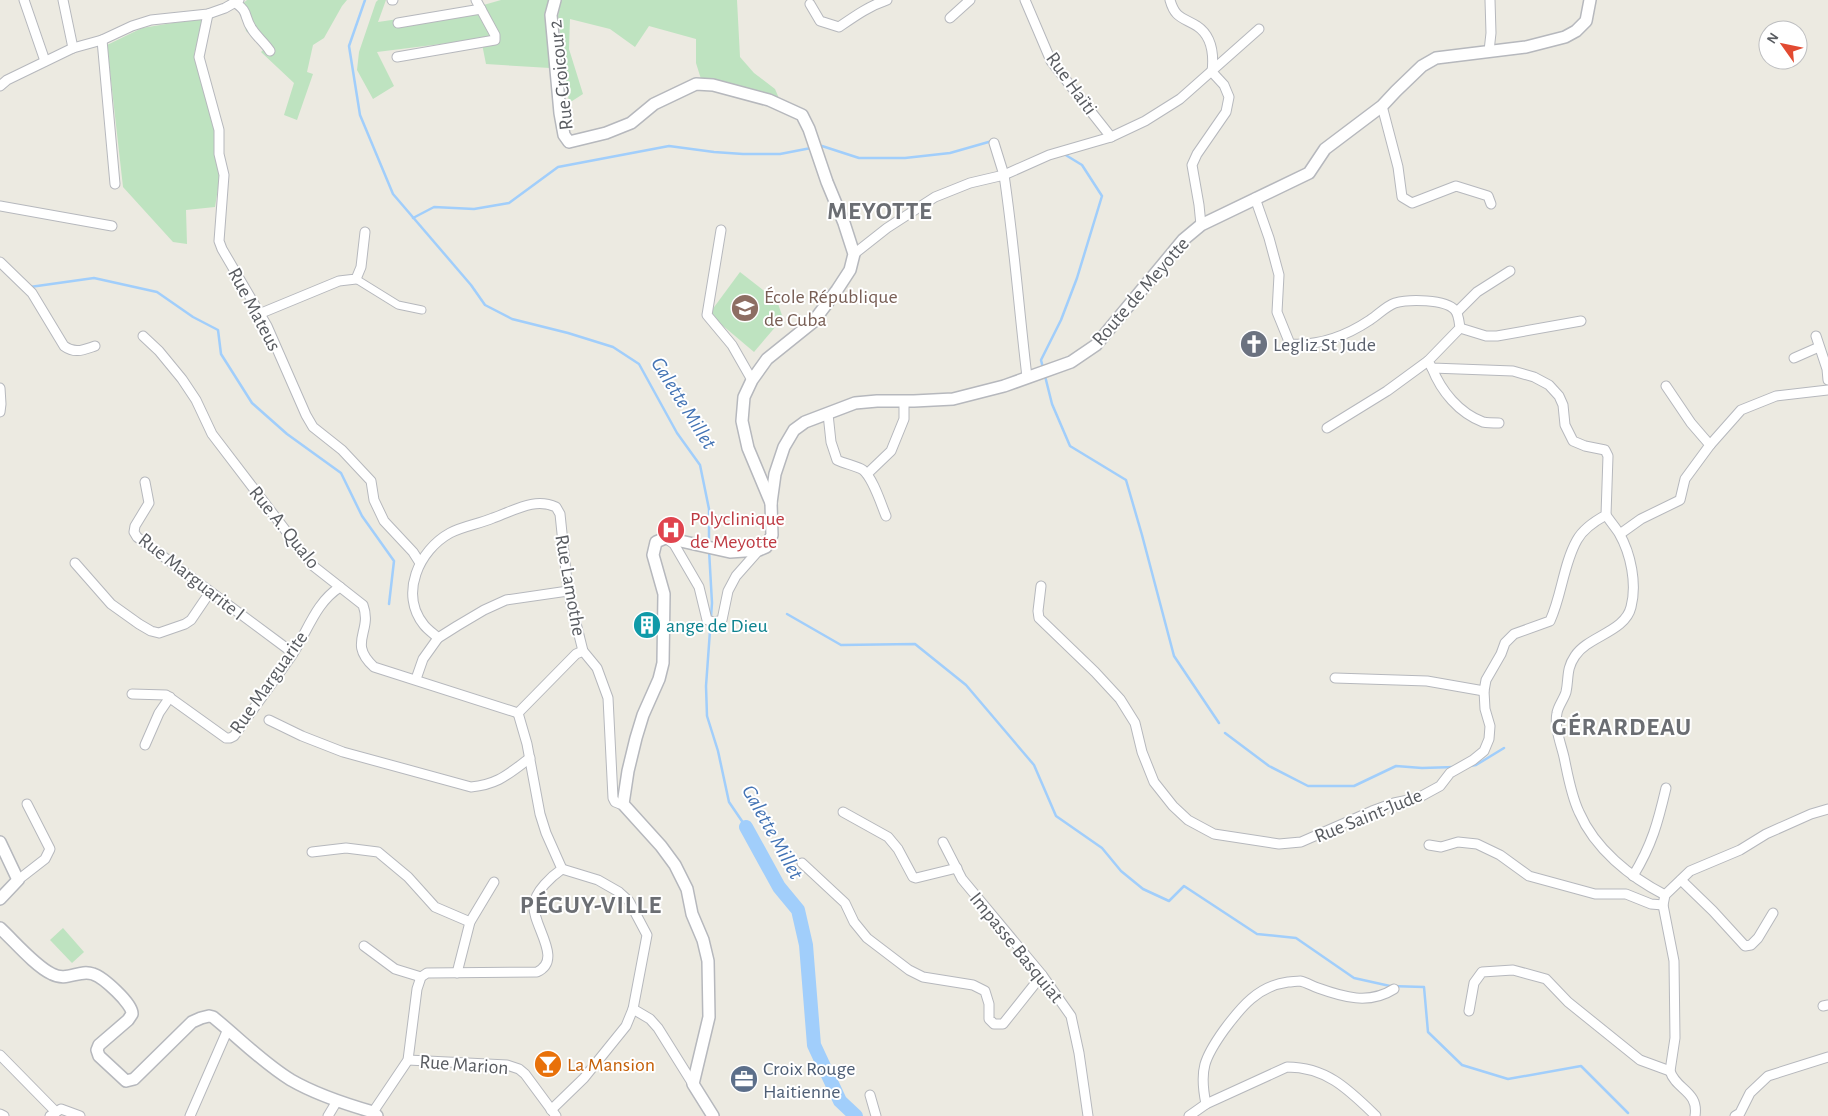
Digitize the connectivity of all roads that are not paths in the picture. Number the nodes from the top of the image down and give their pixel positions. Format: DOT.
graph roads {
  1 [pos="24,0"];
  2 [pos="63,0"];
  3 [pos="476,0"];
  4 [pos="556,0"];
  5 [pos="887,0"];
  6 [pos="970,0"];
  7 [pos="1025,0"];
  8 [pos="1170,0"];
  9 [pos="1490,0"];
  10 [pos="1590,0"];
  11 [pos="237,1"];
  12 [pos="810,4"];
  13 [pos="481,9"];
  14 [pos="208,14"];
  15 [pos="950,18"];
  16 [pos="398,23"];
  17 [pos="1258,29"];
  18 [pos="102,40"];
  19 [pos="73,48"];
  20 [pos="270,51"];
  21 [pos="1489,51"];
  22 [pos="397,57"];
  23 [pos="45,61"];
  24 [pos="1212,72"];
  25 [pos="0,86"];
  26 [pos="1382,106"];
  27 [pos="1111,137"];
  28 [pos="994,143"];
  29 [pos="1004,176"];
  30 [pos="116,184"];
  31 [pos="1255,198"];
  32 [pos="1491,204"];
  33 [pos="0,206"];
  34 [pos="1201,225"];
  35 [pos="112,226"];
  36 [pos="721,230"];
  37 [pos="365,232"];
  38 [pos="854,254"];
  39 [pos="0,262"];
  40 [pos="1510,270"];
  41 [pos="356,279"];
  42 [pos="422,310"];
  43 [pos="1456,312"];
  44 [pos="259,314"];
  45 [pos="1580,321"];
  46 [pos="1460,328"];
  47 [pos="143,336"];
  48 [pos="1816,336"];
  49 [pos="95,346"];
  50 [pos="1819,347"];
  51 [pos="1794,358"];
  52 [pos="1430,364"];
  53 [pos="1027,377"];
  54 [pos="752,380"];
  55 [pos="1828,380"];
  56 [pos="1666,386"];
  57 [pos="0,388"];
  58 [pos="1828,390"];
  59 [pos="904,401"];
  60 [pos="0,412"];
  61 [pos="828,414"];
  62 [pos="1499,423"];
  63 [pos="1327,428"];
  64 [pos="1710,445"];
  65 [pos="868,474"];
  66 [pos="145,482"];
  67 [pos="772,503"];
  68 [pos="1606,515"];
  69 [pos="886,516"];
  70 [pos="1620,534"];
  71 [pos="667,538"];
  72 [pos="759,550"];
  73 [pos="76,563"];
  74 [pos="420,563"];
  75 [pos="1041,586"];
  76 [pos="340,587"];
  77 [pos="568,591"];
  78 [pos="210,592"];
  79 [pos="438,638"];
  80 [pos="583,650"];
  81 [pos="293,653"];
  82 [pos="1335,678"];
  83 [pos="416,680"];
  84 [pos="1484,691"];
  85 [pos="132,694"];
  86 [pos="170,698"];
  87 [pos="518,713"];
  88 [pos="269,720"];
  89 [pos="145,746"];
  90 [pos="530,758"];
  91 [pos="1666,788"];
  92 [pos="28,804"];
  93 [pos="624,804"];
  94 [pos="1828,809"];
  95 [pos="842,812"];
  96 [pos="0,842"];
  97 [pos="943,842"];
  98 [pos="1429,845"];
  99 [pos="312,852"];
  100 [pos="802,863"];
  101 [pos="562,868"];
  102 [pos="957,868"];
  103 [pos="1633,876"];
  104 [pos="18,880"];
  105 [pos="1680,880"];
  106 [pos="494,882"];
  107 [pos="1664,895"];
  108 [pos="0,899"];
  109 [pos="1663,905"];
  110 [pos="1773,914"];
  111 [pos="470,922"];
  112 [pos="0,928"];
  113 [pos="364,946"];
  114 [pos="458,974"];
  115 [pos="1042,975"];
  116 [pos="420,977"];
  117 [pos="1394,989"];
  118 [pos="633,1008"];
  119 [pos="1469,1011"];
  120 [pos="228,1029"];
  121 [pos="0,1055"];
  122 [pos="1828,1057"];
  123 [pos="408,1060"];
  124 [pos="1670,1070"];
  125 [pos="693,1084"];
  126 [pos="870,1095"];
  127 [pos="336,1102"];
  128 [pos="1206,1104"];
  129 [pos="553,1113"];
  130 [pos="0,1114"];
  131 [pos="53,1114"];
  132 [pos="375,1114"];
  133 [pos="4,1116"];
  134 [pos="80,1116"];
  135 [pos="190,1116"];
  136 [pos="328,1116"];
  137 [pos="713,1116"];
  138 [pos="876,1116"];
  139 [pos="1088,1116"];
  140 [pos="1189,1116"];
  141 [pos="1376,1116"];
  142 [pos="1695,1116"];
  143 [pos="1735,1116"];
  1 -- 23 [label="street"];
  2 -- 19 [label="street"];
  3 -- 13 [label="street"];
  4 -- 38 [label="street, Rue Croicour 2"];
  5 -- 12 [label="street"];
  6 -- 15 [label="street"];
  7 -- 27 [label="street, Rue Haïti"];
  8 -- 24 [label="street"];
  9 -- 21 [label="street"];
  10 -- 21 [label="street, Route de Meyotte"];
  11 -- 14 [label="street"];
  11 -- 20 [label="street"];
  13 -- 16 [label="street"];
  13 -- 22 [label="street"];
  14 -- 18 [label="street"];
  14 -- 44 [label="street, Rue Mateus"];
  17 -- 24 [label="street"];
  18 -- 19 [label="street"];
  18 -- 30 [label="street"];
  19 -- 23 [label="street"];
  21 -- 26 [label="street, Route de Meyotte"];
  23 -- 25 [label="street"];
  24 -- 27 [label="street"];
  24 -- 34 [label="street"];
  26 -- 31 [label="street, Route de Meyotte"];
  26 -- 32 [label="street"];
  27 -- 29 [label="street"];
  28 -- 29 [label="street"];
  29 -- 38 [label="street"];
  29 -- 53 [label="street"];
  31 -- 34 [label="street, Route de Meyotte"];
  31 -- 43 [label="street"];
  33 -- 35 [label="street"];
  34 -- 53 [label="street, Route de Meyotte"];
  36 -- 54 [label="street"];
  37 -- 41 [label="street"];
  38 -- 54 [label="street"];
  39 -- 49 [label="street"];
  40 -- 43 [label="street"];
  41 -- 42 [label="street"];
  41 -- 44 [label="street"];
  43 -- 46 [label="street"];
  44 -- 74 [label="street, Rue Mateus"];
  45 -- 46 [label="street"];
  46 -- 52 [label="street"];
  47 -- 76 [label="street, Rue A. Qualo"];
  48 -- 50 [label="street"];
  50 -- 51 [label="street"];
  50 -- 55 [label="street"];
  52 -- 62 [label="street"];
  52 -- 63 [label="street"];
  52 -- 68 [label="street"];
  53 -- 59 [label="street, Route de Meyotte"];
  54 -- 67 [label="street"];
  56 -- 64 [label="street"];
  57 -- 60 [label="street"];
  58 -- 64 [label="street"];
  59 -- 61 [label="street, Route de Meyotte"];
  59 -- 65 [label="street"];
  61 -- 65 [label="street"];
  61 -- 67 [label="street, Route de Meyotte"];
  64 -- 70 [label="street"];
  65 -- 69 [label="street"];
  66 -- 78 [label="street, Rue Marguarite I"];
  67 -- 72 [label="street"];
  68 -- 70 [label="street"];
  68 -- 84 [label="street, Rue Saint-Jude"];
  70 -- 103 [label="street"];
  71 -- 72 [label="street"];
  71 -- 72 [label="street"];
  71 -- 93 [label="street"];
  73 -- 78 [label="street"];
  74 -- 77 [label="street, Rue Lamothe"];
  74 -- 79 [label="street"];
  75 -- 84 [label="street, Rue Saint-Jude"];
  76 -- 81 [label="street, Rue Marguarite"];
  76 -- 83 [label="street, Rue A. Qualo"];
  77 -- 79 [label="street"];
  77 -- 80 [label="street, Rue Lamothe"];
  78 -- 81 [label="street, Rue Marguarite I"];
  79 -- 83 [label="street"];
  80 -- 87 [label="street"];
  80 -- 93 [label="street, Rue Lamothe"];
  81 -- 86 [label="street, Rue Marguarite"];
  82 -- 84 [label="street"];
  83 -- 87 [label="street, Rue A. Qualo"];
  85 -- 86 [label="street, Rue Marguarite"];
  86 -- 89 [label="street"];
  87 -- 90 [label="street"];
  88 -- 90 [label="street"];
  90 -- 101 [label="street"];
  91 -- 103 [label="street"];
  92 -- 104 [label="street"];
  93 -- 125 [label="street, Rue Lamothe"];
  94 -- 105 [label="street"];
  95 -- 102 [label="street"];
  96 -- 104 [label="street"];
  97 -- 102 [label="street, Impasse Basquiat"];
  98 -- 109 [label="street"];
  99 -- 111 [label="street"];
  100 -- 115 [label="street"];
  101 -- 114 [label="street"];
  101 -- 118 [label="street"];
  102 -- 115 [label="street, Impasse Basquiat"];
  103 -- 107 [label="street"];
  104 -- 108 [label="street"];
  105 -- 107 [label="street"];
  105 -- 110 [label="street"];
  106 -- 111 [label="street"];
  107 -- 109 [label="street"];
  109 -- 124 [label="street"];
  111 -- 114 [label="street"];
  112 -- 120 [label="street"];
  113 -- 116 [label="street"];
  114 -- 116 [label="street"];
  115 -- 139 [label="street, Impasse Basquiat"];
  116 -- 123 [label="street"];
  117 -- 128 [label="street"];
  118 -- 125 [label="street"];
  118 -- 129 [label="street"];
  119 -- 124 [label="street"];
  120 -- 127 [label="street"];
  120 -- 135 [label="street"];
  121 -- 131 [label="street"];
  122 -- 143 [label="street"];
  123 -- 129 [label="street, Rue Marion"];
  123 -- 132 [label="street"];
  124 -- 142 [label="street"];
  125 -- 137 [label="street"];
  126 -- 138 [label="street"];
  127 -- 132 [label="street"];
  127 -- 136 [label="street"];
  128 -- 140 [label="street"];
  128 -- 141 [label="street"];
  130 -- 133 [label="street"];
  131 -- 134 [label="street"];
}
